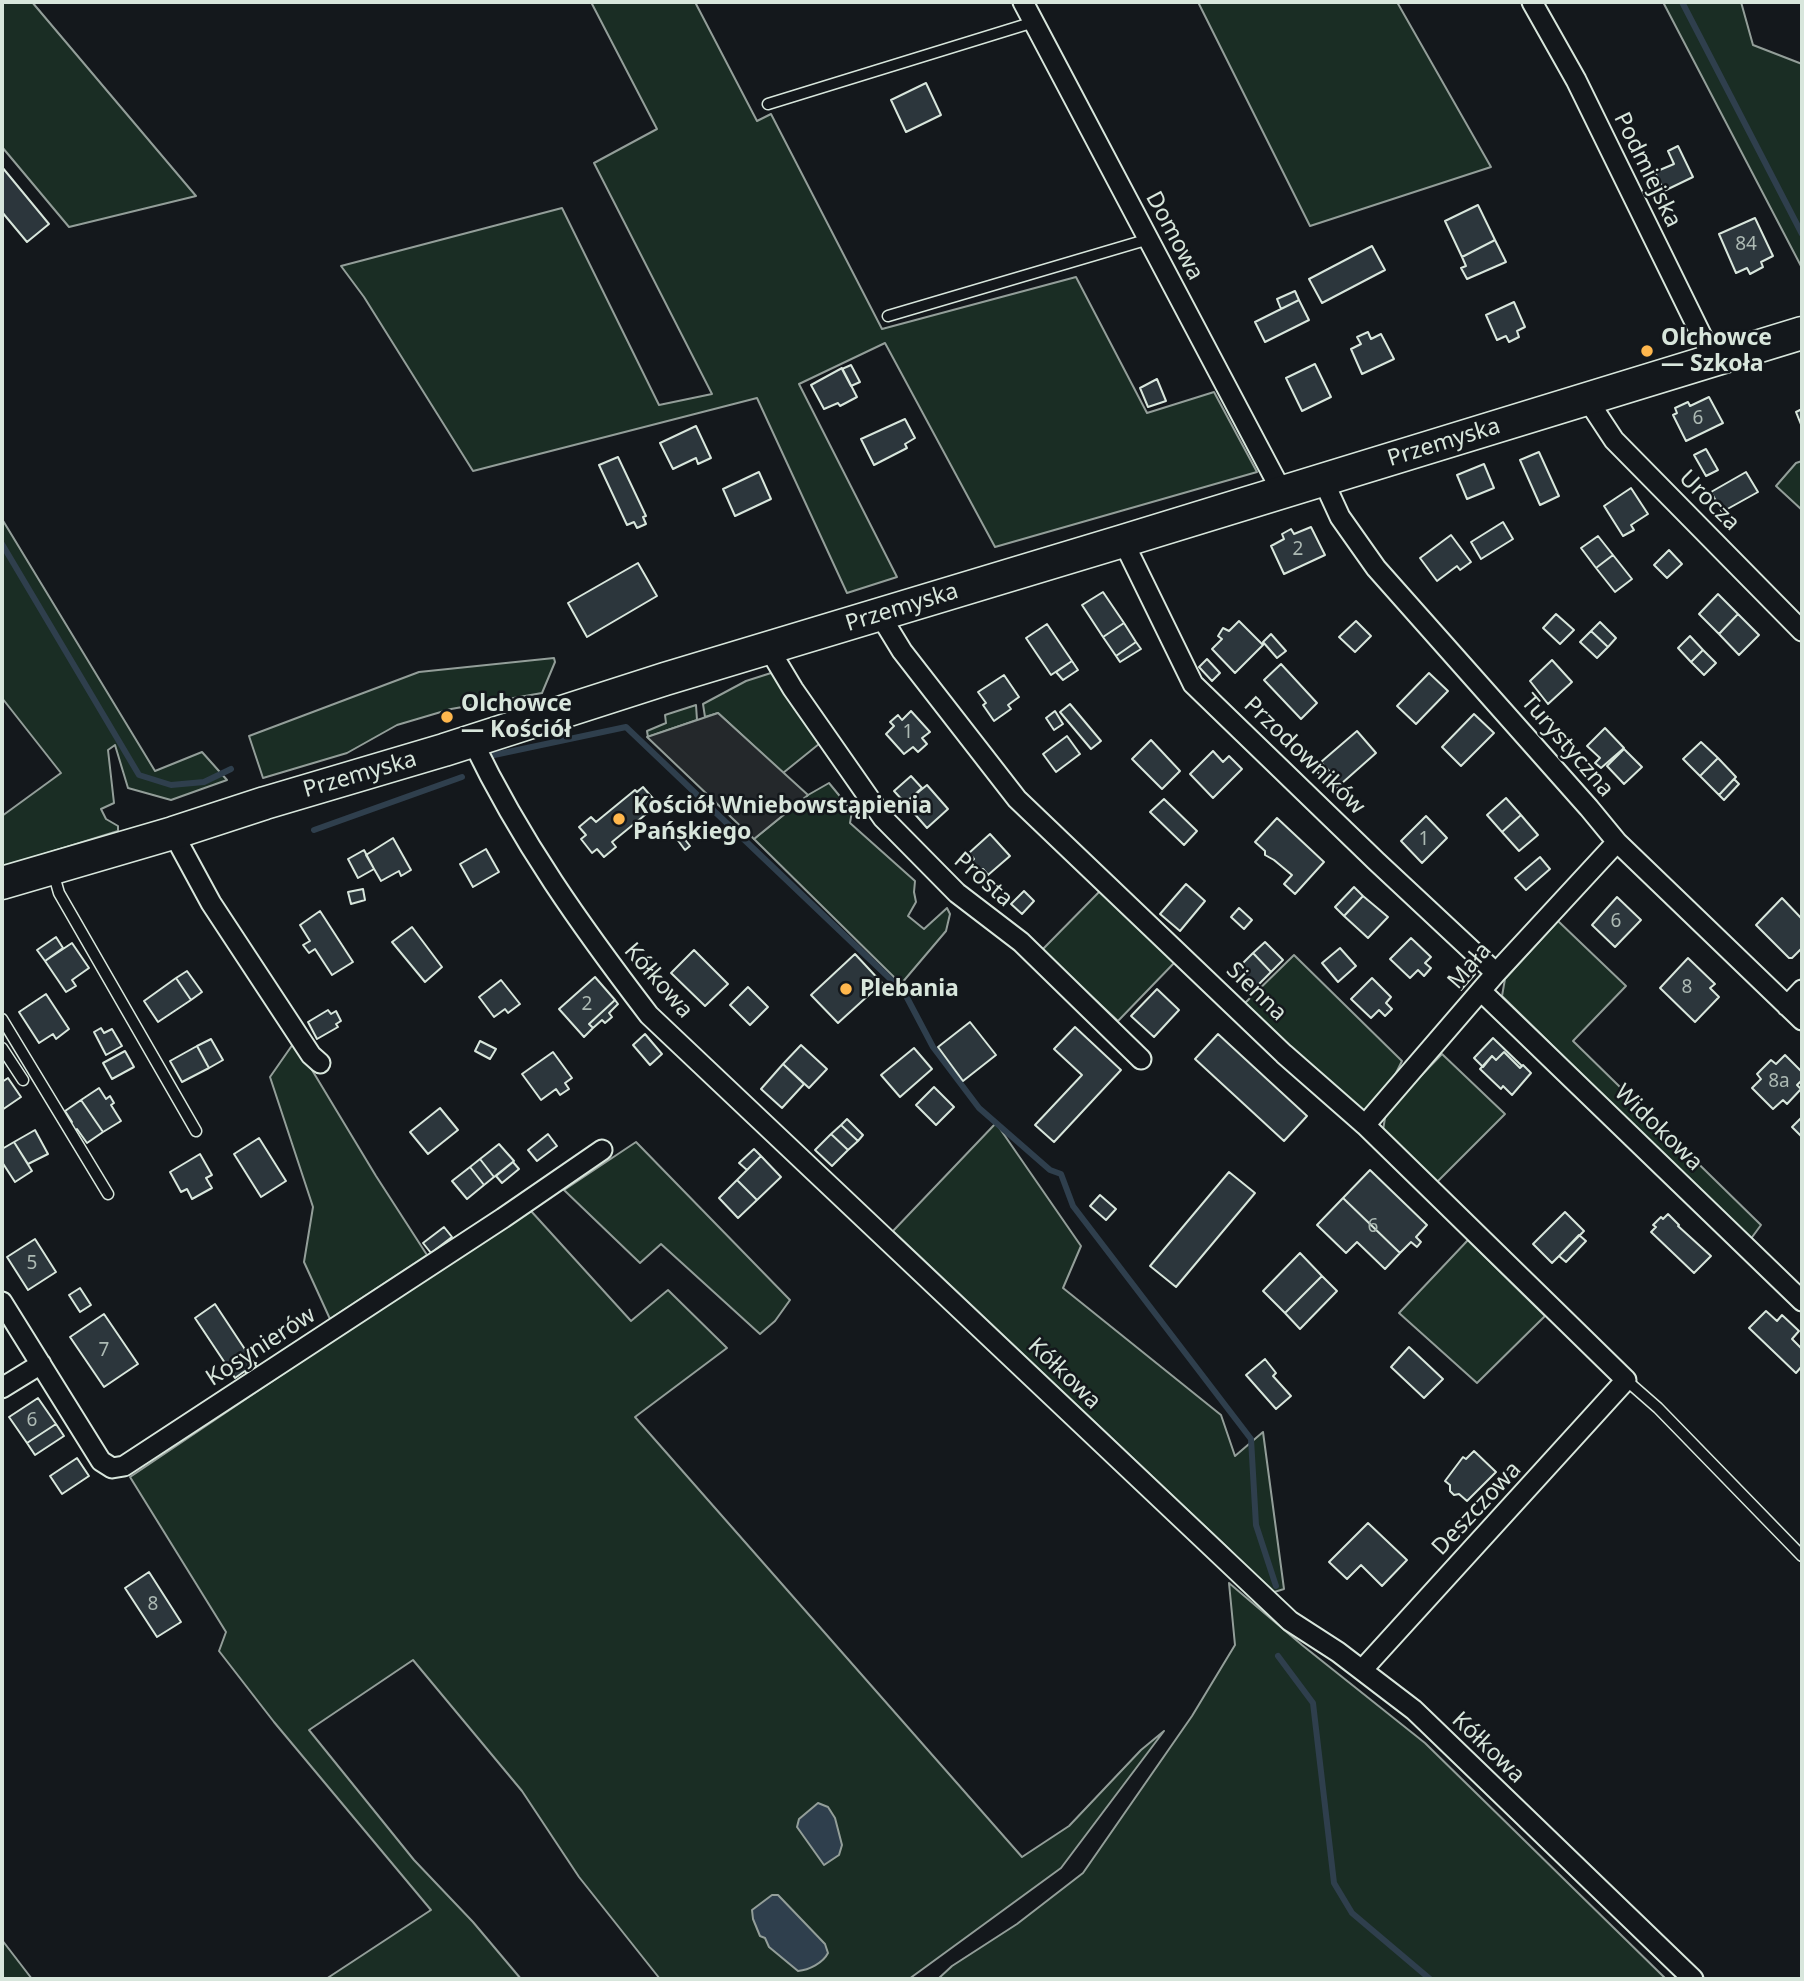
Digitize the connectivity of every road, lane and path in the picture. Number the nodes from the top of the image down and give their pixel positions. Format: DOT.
graph roads {
  1 [pos="1023,2"];
  2 [pos="1532,2"];
  3 [pos="1034,22"];
  4 [pos="768,104"];
  5 [pos="1149,239"];
  6 [pos="888,316"];
  7 [pos="1802,332"];
  8 [pos="1714,360"];
  9 [pos="1587,399"];
  10 [pos="1323,480"];
  11 [pos="1282,492"];
  12 [pos="1123,541"];
  13 [pos="880,615"];
  14 [pos="1802,631"];
  15 [pos="769,649"];
  16 [pos="472,740"];
  17 [pos="173,834"];
  18 [pos="1617,842"];
  19 [pos="52,869"];
  20 [pos="2,883"];
  21 [pos="1496,972"];
  22 [pos="1802,990"];
  23 [pos="1481,991"];
  24 [pos="1787,1006"];
  25 [pos="2,1019"];
  26 [pos="1802,1020"];
  27 [pos="2,1048"];
  28 [pos="1142,1059"];
  29 [pos="320,1063"];
  30 [pos="23,1080"];
  31 [pos="1365,1125"];
  32 [pos="196,1131"];
  33 [pos="602,1150"];
  34 [pos="108,1194"];
  35 [pos="1802,1301"];
  36 [pos="2,1302"];
  37 [pos="41,1364"];
  38 [pos="1626,1380"];
  39 [pos="2,1388"];
  40 [pos="1802,1556"];
  41 [pos="1362,1670"];
  42 [pos="1693,1979"];
  1 -- 3 [label="street, Domowa"];
  2 -- 8 [label="street, Podmiejska"];
  3 -- 4 [label="lane"];
  3 -- 5 [label="street, Domowa"];
  5 -- 6 [label="lane"];
  5 -- 11 [label="street, Domowa"];
  7 -- 8 [label="main road, Przemyska"];
  8 -- 9 [label="main road, Przemyska"];
  9 -- 10 [label="main road, Przemyska"];
  9 -- 14 [label="street, Urocza"];
  10 -- 11 [label="main road, Przemyska"];
  10 -- 18 [label="street, Turystyczna"];
  11 -- 12 [label="main road, Przemyska"];
  12 -- 13 [label="main road, Przemyska"];
  12 -- 21 [label="street, Przodowników"];
  13 -- 15 [label="main road, Przemyska"];
  13 -- 31 [label="street, Sienna"];
  15 -- 16 [label="main road, Przemyska"];
  15 -- 28 [label="street, Prosta"];
  16 -- 17 [label="main road, Przemyska"];
  16 -- 41 [label="street, Kółkowa"];
  17 -- 19 [label="main road, Przemyska"];
  17 -- 29 [label="street"];
  18 -- 21 [label="street, Mała"];
  18 -- 24 [label="street, Turystyczna"];
  19 -- 20 [label="main road, Przemyska"];
  19 -- 32 [label="lane"];
  21 -- 23 [label="street, Mała"];
  22 -- 24 [label="street"];
  23 -- 31 [label="street, Mała"];
  23 -- 35 [label="street, Widokowa"];
  24 -- 26 [label="street, Turystyczna"];
  25 -- 34 [label="lane"];
  27 -- 30 [label="lane"];
  31 -- 38 [label="street, Sienna"];
  33 -- 37 [label="street, Kosynierów"];
  36 -- 37 [label="street, Kosynierów"];
  37 -- 39 [label="street"];
  38 -- 40 [label="lane"];
  38 -- 41 [label="street, Deszczowa"];
  41 -- 42 [label="street, Kółkowa"];
}
